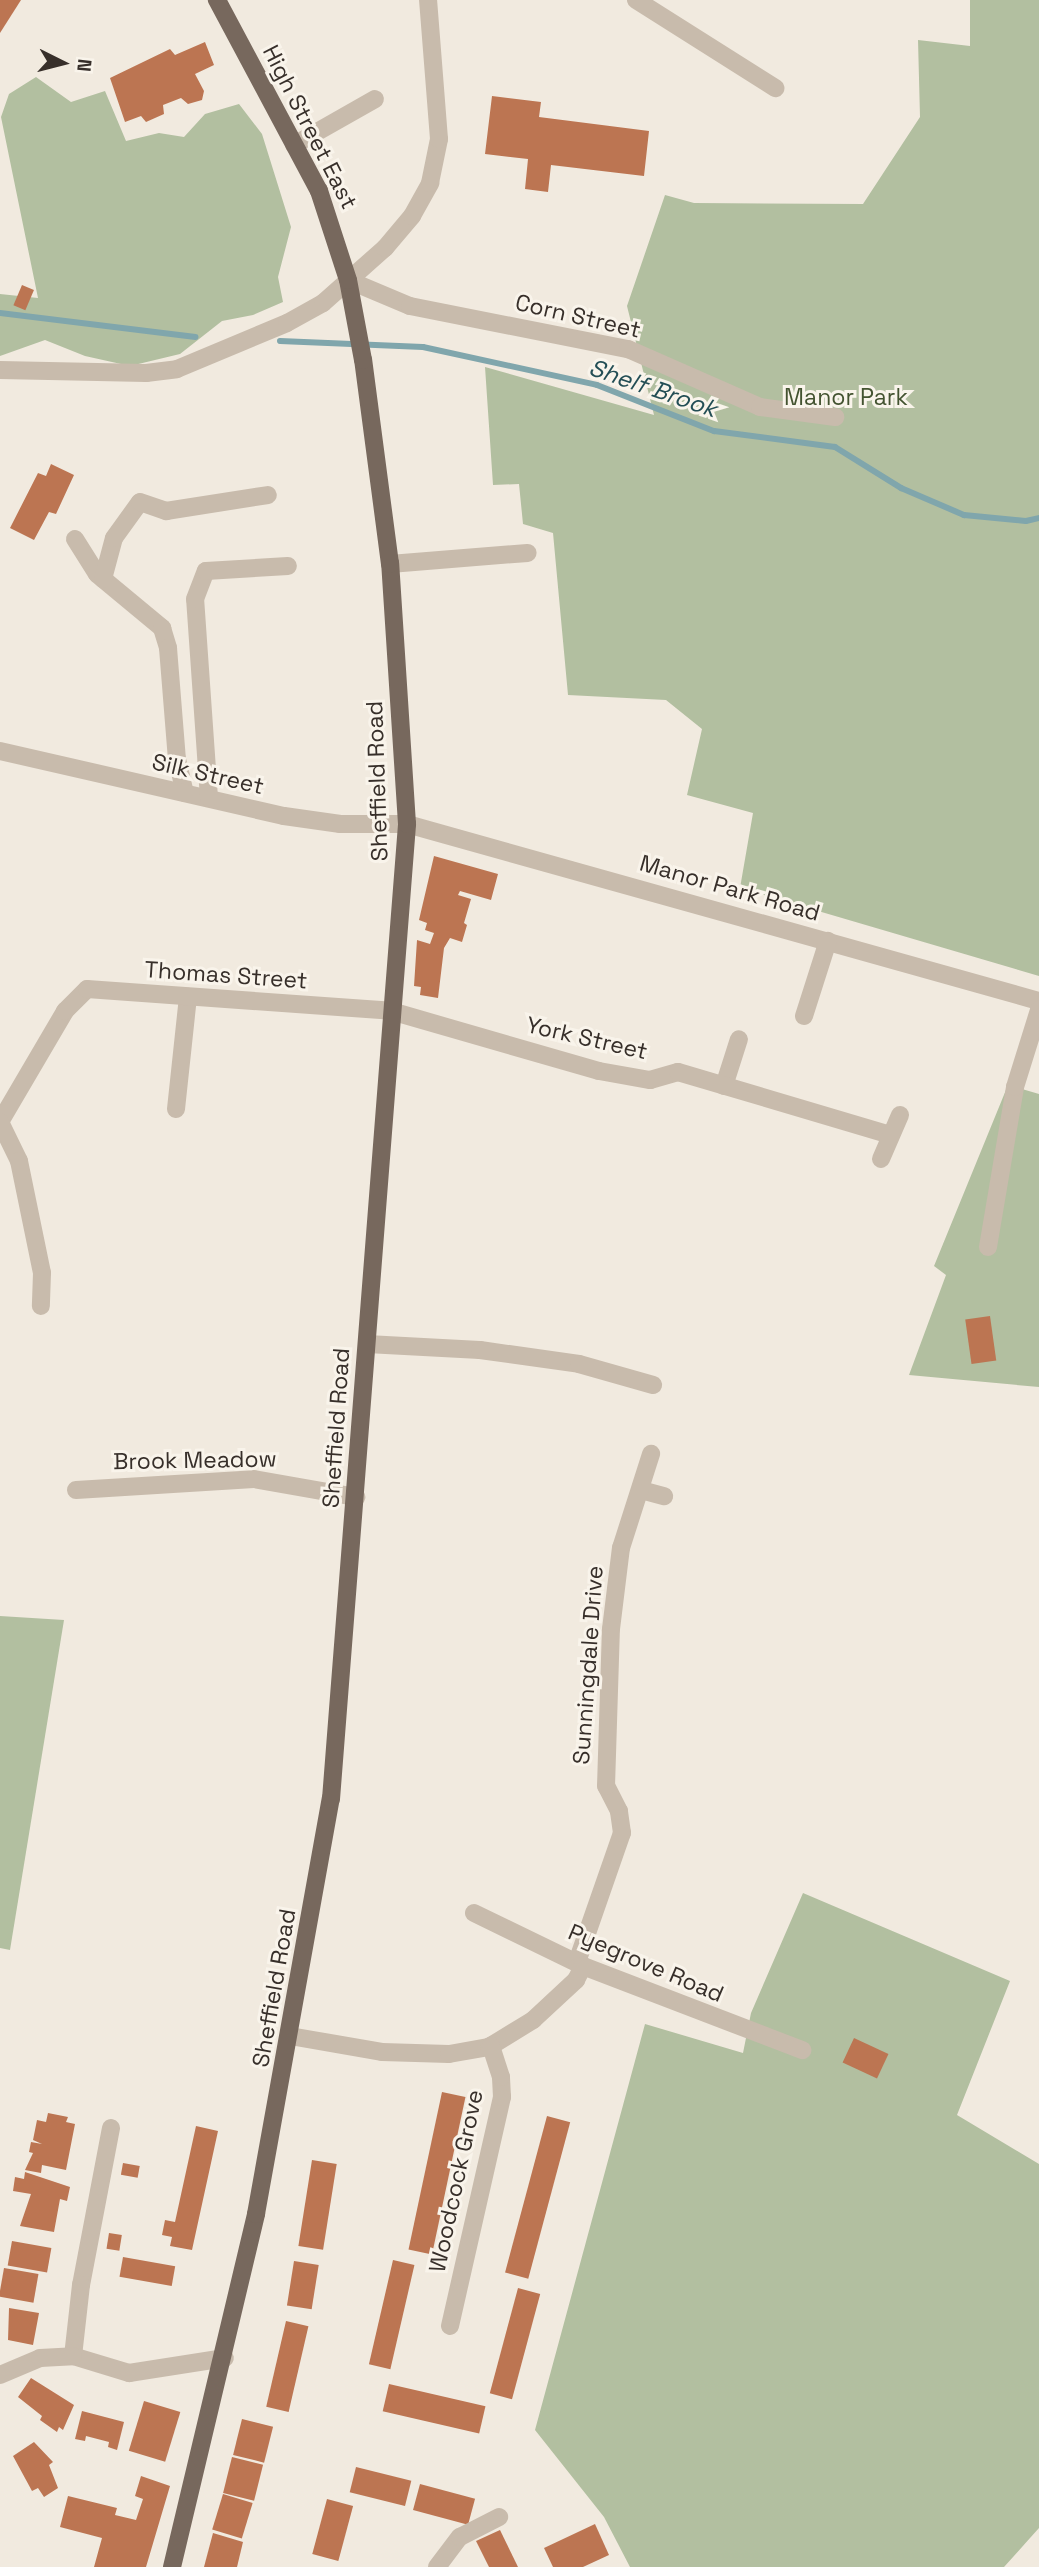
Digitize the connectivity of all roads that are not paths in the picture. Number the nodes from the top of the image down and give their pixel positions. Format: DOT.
graph roads {
  1 [pos="217,0"];
  2 [pos="428,0"];
  3 [pos="636,0"];
  4 [pos="775,88"];
  5 [pos="376,99"];
  6 [pos="294,145"];
  7 [pos="348,280"];
  8 [pos="0,370"];
  9 [pos="835,417"];
  10 [pos="268,495"];
  11 [pos="75,539"];
  12 [pos="528,553"];
  13 [pos="390,564"];
  14 [pos="288,566"];
  15 [pos="103,579"];
  16 [pos="0,751"];
  17 [pos="185,793"];
  18 [pos="209,798"];
  19 [pos="407,824"];
  20 [pos="828,941"];
  21 [pos="188,997"];
  22 [pos="1039,1001"];
  23 [pos="1039,1010"];
  24 [pos="391,1011"];
  25 [pos="804,1016"];
  26 [pos="739,1039"];
  27 [pos="724,1086"];
  28 [pos="176,1109"];
  29 [pos="900,1115"];
  30 [pos="0,1122"];
  31 [pos="891,1135"];
  32 [pos="881,1159"];
  33 [pos="988,1247"];
  34 [pos="41,1306"];
  35 [pos="367,1345"];
  36 [pos="653,1385"];
  37 [pos="652,1454"];
  38 [pos="76,1490"];
  39 [pos="641,1490"];
  40 [pos="664,1496"];
  41 [pos="356,1497"];
  42 [pos="474,1913"];
  43 [pos="580,1964"];
  44 [pos="290,2036"];
  45 [pos="491,2046"];
  46 [pos="802,2050"];
  47 [pos="111,2128"];
  48 [pos="450,2326"];
  49 [pos="73,2356"];
  50 [pos="225,2358"];
  51 [pos="0,2375"];
  52 [pos="499,2518"];
  53 [pos="172,2567"];
  54 [pos="436,2567"];
  1 -- 6 [label="main road, High Street East"];
  2 -- 7 [label="street"];
  3 -- 4 [label="street"];
  5 -- 6 [label="street"];
  6 -- 7 [label="main road, High Street East"];
  7 -- 8 [label="street"];
  7 -- 9 [label="street, Corn Street"];
  7 -- 13 [label="main road, Sheffield Road"];
  10 -- 15 [label="street"];
  11 -- 15 [label="street"];
  12 -- 13 [label="street"];
  13 -- 19 [label="main road, Sheffield Road"];
  14 -- 18 [label="street"];
  15 -- 17 [label="street"];
  16 -- 17 [label="street, Silk Street"];
  17 -- 18 [label="street, Silk Street"];
  18 -- 19 [label="street, Silk Street"];
  19 -- 20 [label="street, Manor Park Road"];
  19 -- 24 [label="main road, Sheffield Road"];
  20 -- 22 [label="street, Manor Park Road"];
  20 -- 25 [label="street"];
  21 -- 24 [label="street, Thomas Street"];
  21 -- 28 [label="street"];
  21 -- 30 [label="street, Thomas Street"];
  23 -- 33 [label="street"];
  24 -- 27 [label="street, York Street"];
  24 -- 35 [label="main road, Sheffield Road"];
  26 -- 27 [label="street"];
  27 -- 31 [label="street, York Street"];
  29 -- 31 [label="street"];
  30 -- 34 [label="street"];
  31 -- 32 [label="street"];
  35 -- 36 [label="street"];
  35 -- 41 [label="main road, Sheffield Road"];
  37 -- 39 [label="street, Sunningdale Drive"];
  38 -- 41 [label="street, Brook Meadow"];
  39 -- 40 [label="street"];
  39 -- 43 [label="street, Sunningdale Drive"];
  41 -- 44 [label="main road, Sheffield Road"];
  42 -- 43 [label="street, Pyegrove Road"];
  43 -- 45 [label="street"];
  43 -- 46 [label="street, Pyegrove Road"];
  44 -- 45 [label="street"];
  44 -- 50 [label="main road, Sheffield Road"];
  45 -- 48 [label="street, Woodcock Grove"];
  47 -- 49 [label="street"];
  49 -- 50 [label="street"];
  49 -- 51 [label="street"];
  50 -- 53 [label="main road, Sheffield Road"];
  52 -- 54 [label="street"];
}
